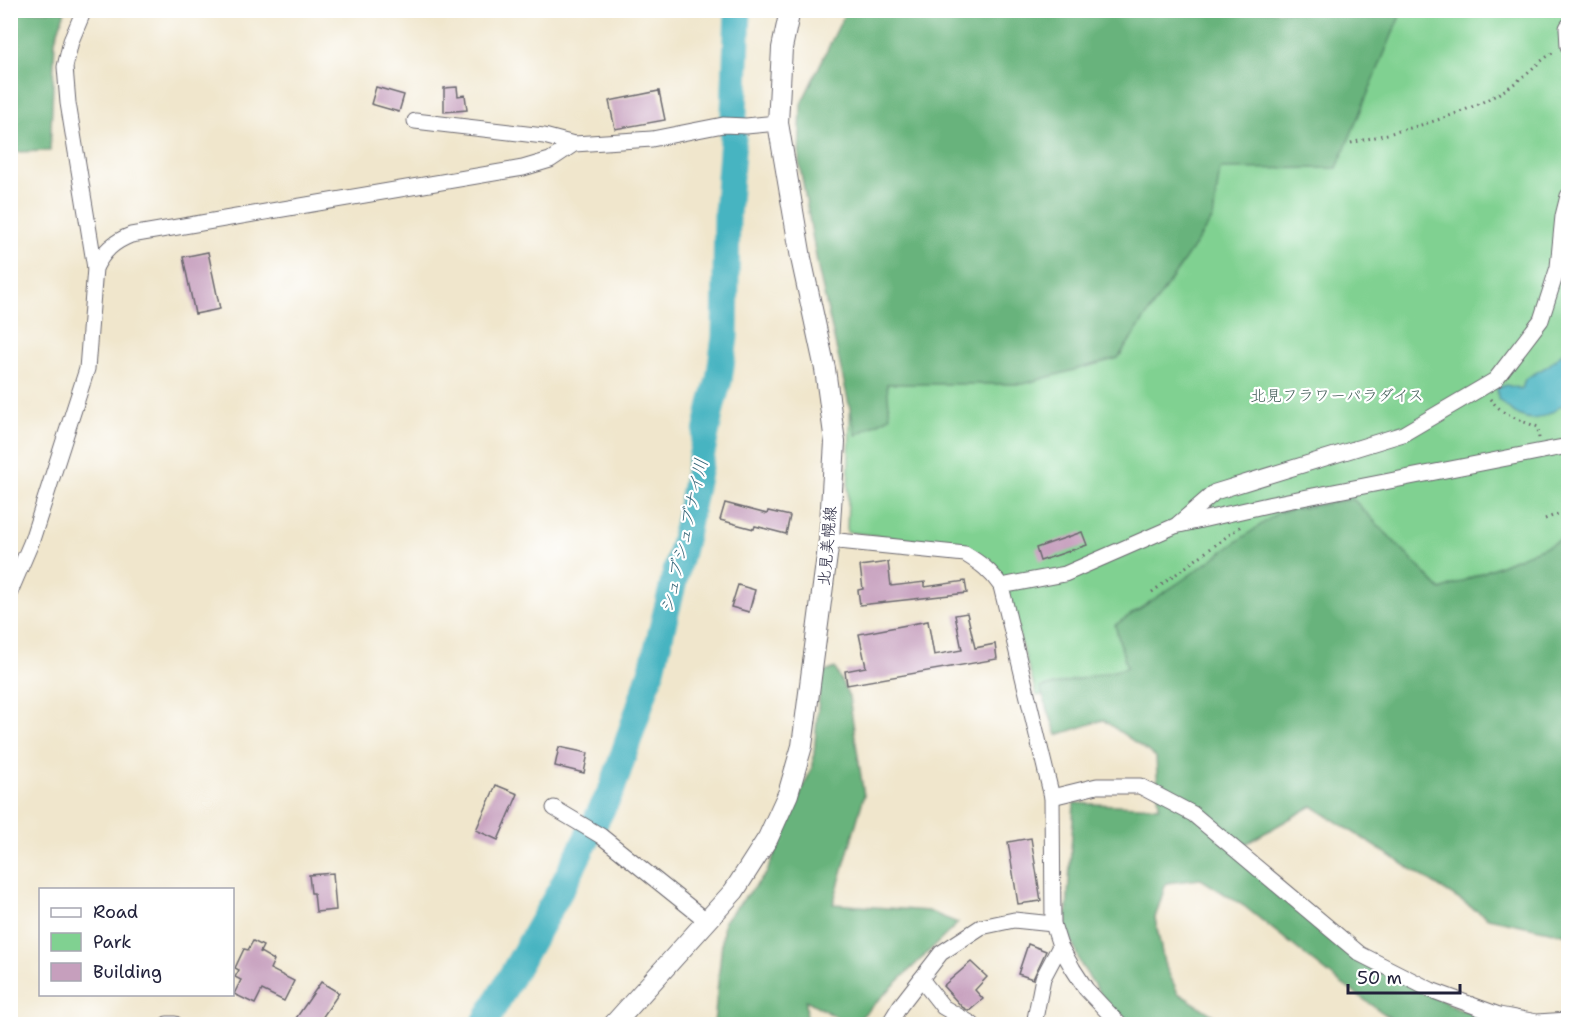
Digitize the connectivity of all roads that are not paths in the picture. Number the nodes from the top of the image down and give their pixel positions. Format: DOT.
graph roads {
  1 [pos="84,10"];
  2 [pos="790,10"];
  3 [pos="1569,26"];
  4 [pos="1568,45"];
  5 [pos="415,121"];
  6 [pos="778,123"];
  7 [pos="574,144"];
  8 [pos="1569,196"];
  9 [pos="95,268"];
  10 [pos="1569,446"];
  11 [pos="1175,526"];
  12 [pos="829,540"];
  13 [pos="1001,586"];
  14 [pos="10,592"];
  15 [pos="1052,797"];
  16 [pos="554,808"];
  17 [pos="707,921"];
  18 [pos="1053,924"];
  19 [pos="1060,946"];
  20 [pos="921,979"];
  21 [pos="1569,1020"];
  22 [pos="167,1024"];
  23 [pos="175,1024"];
  24 [pos="614,1024"];
  25 [pos="889,1024"];
  26 [pos="972,1024"];
  27 [pos="1034,1024"];
  28 [pos="1119,1024"];
  1 -- 9 [label="street"];
  2 -- 6 [label="main road, 北見美幌線"];
  3 -- 4 [label="street"];
  5 -- 7 [label="street"];
  6 -- 7 [label="street"];
  6 -- 12 [label="main road, 北見美幌線"];
  7 -- 9 [label="street"];
  8 -- 11 [label="street"];
  9 -- 14 [label="street"];
  10 -- 11 [label="street"];
  11 -- 13 [label="street"];
  12 -- 13 [label="street"];
  12 -- 17 [label="main road, 北見美幌線"];
  13 -- 15 [label="street"];
  15 -- 18 [label="street"];
  15 -- 21 [label="street"];
  16 -- 17 [label="street"];
  17 -- 24 [label="main road, 北見美幌線"];
  18 -- 19 [label="street"];
  18 -- 20 [label="street"];
  19 -- 27 [label="street"];
  19 -- 28 [label="street"];
  20 -- 25 [label="street"];
  20 -- 26 [label="street"];
  22 -- 23 [label="street"];
}
